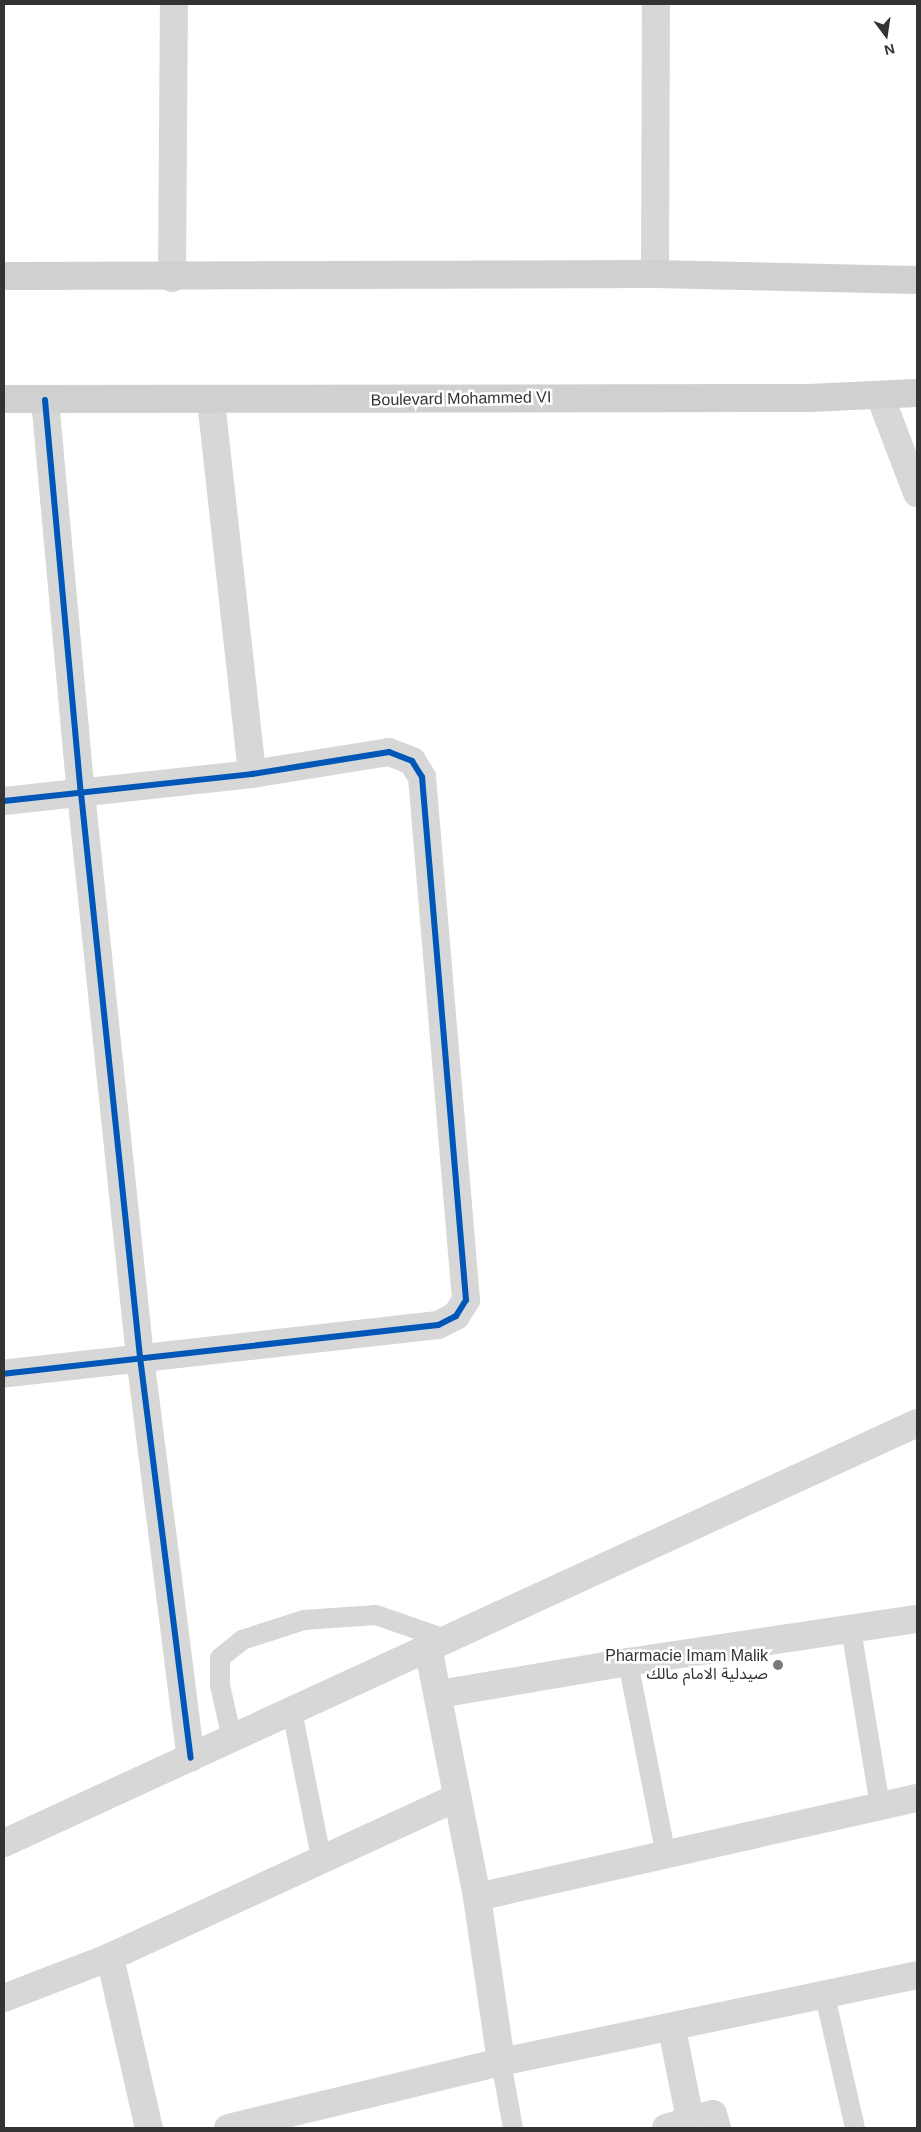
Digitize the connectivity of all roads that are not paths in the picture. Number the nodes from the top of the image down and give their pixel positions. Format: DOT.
graph roads {
  1 [pos="174,4"];
  2 [pos="656,4"];
  3 [pos="655,274"];
  4 [pos="4,276"];
  5 [pos="172,278"];
  6 [pos="917,280"];
  7 [pos="917,393"];
  8 [pos="880,396"];
  9 [pos="4,399"];
  10 [pos="45,400"];
  11 [pos="211,401"];
  12 [pos="917,493"];
  13 [pos="252,774"];
  14 [pos="81,793"];
  15 [pos="4,801"];
  16 [pos="140,1357"];
  17 [pos="4,1374"];
  18 [pos="917,1423"];
  19 [pos="917,1619"];
  20 [pos="851,1629"];
  21 [pos="436,1643"];
  22 [pos="628,1662"];
  23 [pos="439,1694"];
  24 [pos="292,1711"];
  25 [pos="232,1739"];
  26 [pos="191,1758"];
  27 [pos="456,1798"];
  28 [pos="917,1798"];
  29 [pos="880,1806"];
  30 [pos="4,1843"];
  31 [pos="666,1855"];
  32 [pos="322,1862"];
  33 [pos="477,1897"];
  34 [pos="110,1957"];
  35 [pos="917,1975"];
  36 [pos="825,1996"];
  37 [pos="4,1998"];
  38 [pos="672,2028"];
  39 [pos="501,2062"];
  40 [pos="308,2119"];
  41 [pos="678,2124"];
  42 [pos="149,2128"];
  43 [pos="228,2128"];
  44 [pos="513,2128"];
  45 [pos="717,2128"];
  46 [pos="856,2128"];
  1 -- 5 [label="street"];
  2 -- 3 [label="street"];
  3 -- 5 [label="main road"];
  3 -- 6 [label="main road"];
  4 -- 5 [label="main road"];
  7 -- 8 [label="main road, Boulevard Mohammed VI"];
  8 -- 11 [label="main road, Boulevard Mohammed VI"];
  8 -- 12 [label="street"];
  9 -- 10 [label="main road, Boulevard Mohammed VI"];
  10 -- 11 [label="main road, Boulevard Mohammed VI"];
  10 -- 14 [label="street"];
  11 -- 13 [label="street"];
  13 -- 14 [label="street"];
  13 -- 16 [label="street"];
  14 -- 15 [label="street"];
  14 -- 16 [label="street"];
  16 -- 17 [label="street"];
  16 -- 26 [label="street"];
  18 -- 21 [label="street"];
  19 -- 20 [label="street"];
  20 -- 22 [label="street"];
  20 -- 29 [label="lane"];
  21 -- 23 [label="street"];
  21 -- 24 [label="street"];
  21 -- 25 [label="lane"];
  22 -- 23 [label="street"];
  22 -- 31 [label="lane"];
  23 -- 27 [label="street"];
  24 -- 25 [label="street"];
  24 -- 32 [label="lane"];
  25 -- 26 [label="street"];
  26 -- 30 [label="street"];
  27 -- 32 [label="street"];
  27 -- 33 [label="street"];
  28 -- 29 [label="street"];
  29 -- 31 [label="street"];
  31 -- 33 [label="street"];
  32 -- 34 [label="street"];
  33 -- 39 [label="street"];
  34 -- 37 [label="street"];
  34 -- 42 [label="street"];
  35 -- 36 [label="street"];
  36 -- 38 [label="street"];
  36 -- 46 [label="lane"];
  38 -- 39 [label="street"];
  38 -- 41 [label="street"];
  39 -- 40 [label="street"];
  39 -- 44 [label="lane"];
  40 -- 43 [label="street"];
  41 -- 45 [label="street"];
}
